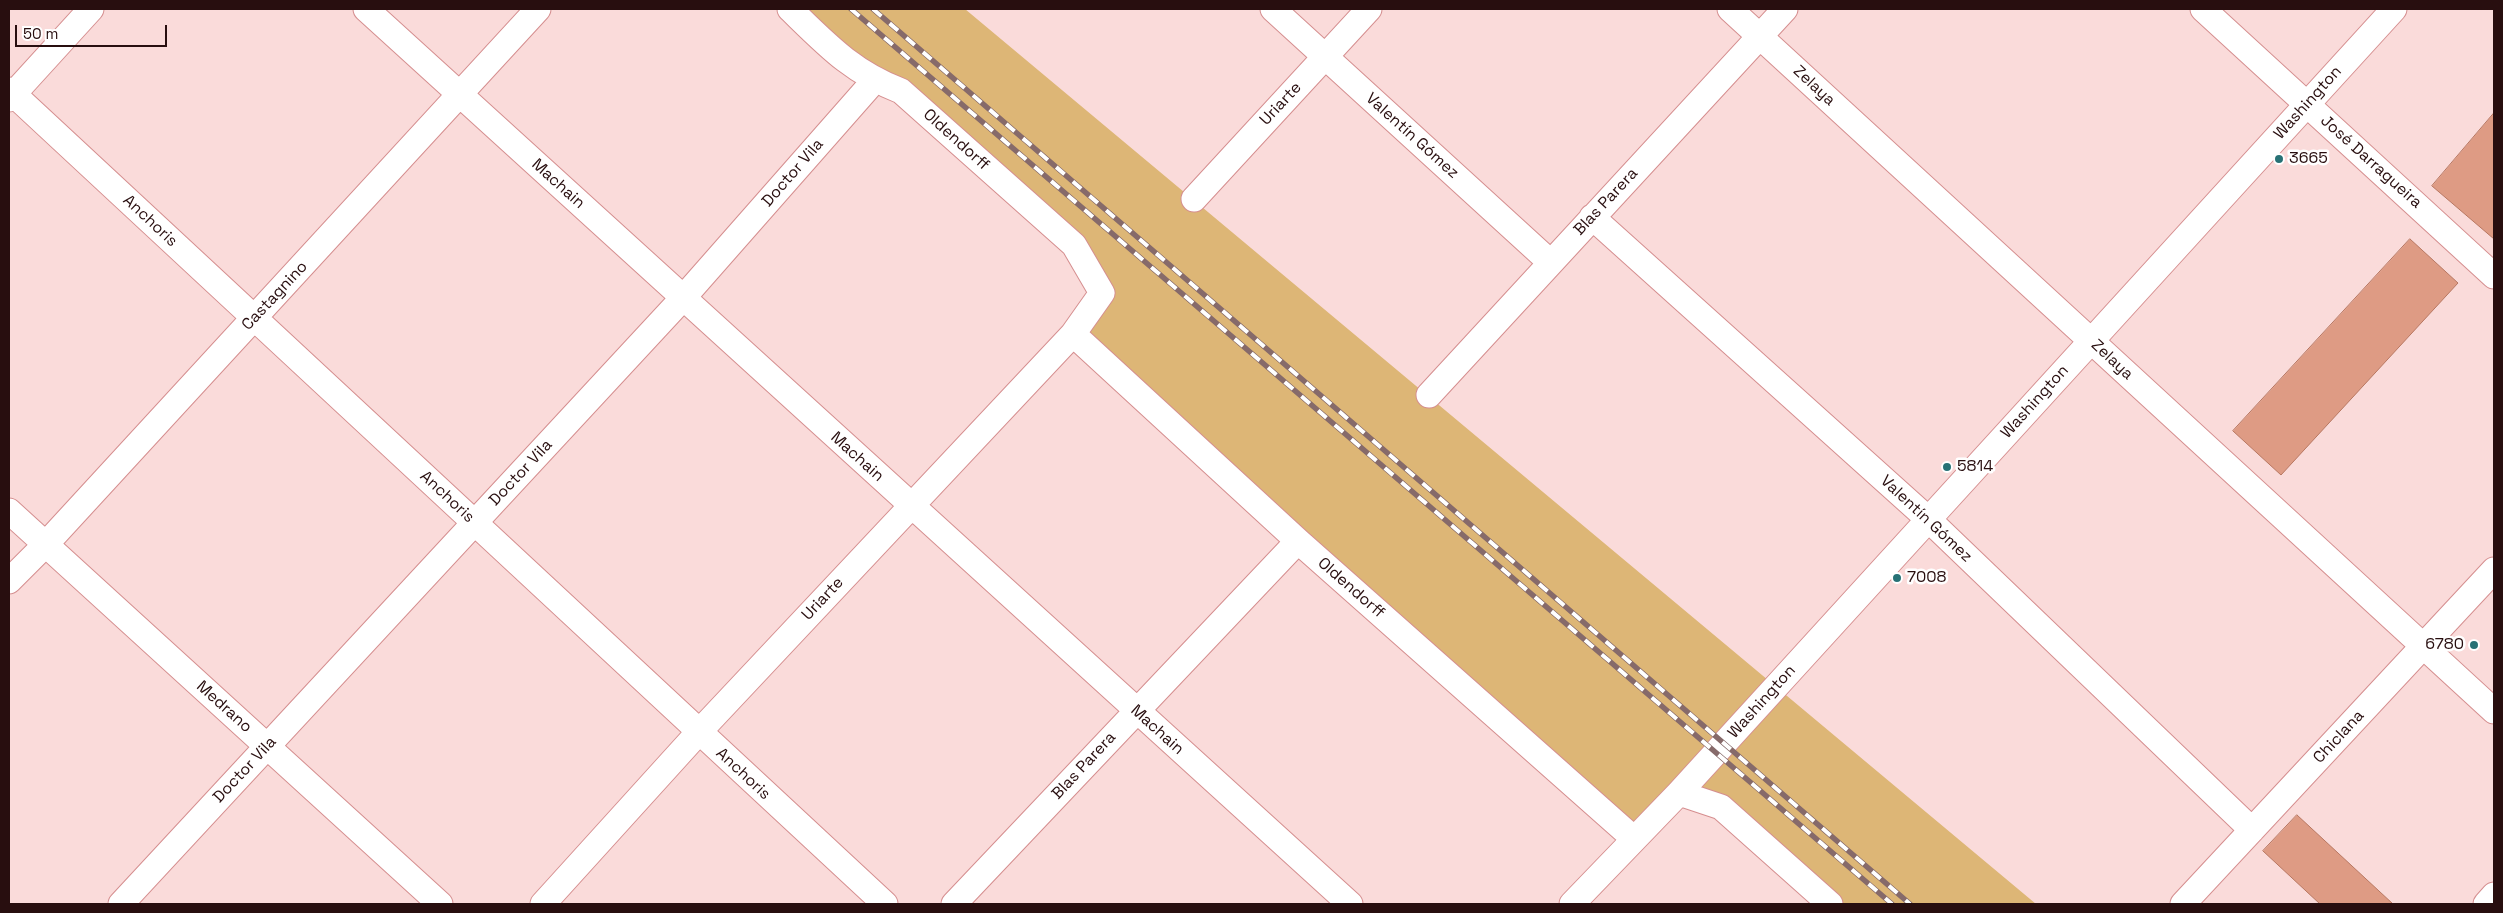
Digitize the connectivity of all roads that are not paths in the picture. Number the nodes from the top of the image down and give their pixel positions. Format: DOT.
graph roads {
  1 [pos="91,9"];
  2 [pos="366,9"];
  3 [pos="538,9"];
  4 [pos="790,9"];
  5 [pos="1273,9"];
  6 [pos="1369,9"];
  7 [pos="1730,9"];
  8 [pos="1785,9"];
  9 [pos="2203,9"];
  10 [pos="2394,9"];
  11 [pos="1760,36"];
  12 [pos="1325,56"];
  13 [pos="874,80"];
  14 [pos="10,94"];
  15 [pos="460,95"];
  16 [pos="2307,104"];
  17 [pos="1194,199"];
  18 [pos="1592,217"];
  19 [pos="1550,262"];
  20 [pos="2494,276"];
  21 [pos="1102,293"];
  22 [pos="683,298"];
  23 [pos="254,318"];
  24 [pos="1073,334"];
  25 [pos="2091,341"];
  26 [pos="1428,395"];
  27 [pos="911,506"];
  28 [pos="9,511"];
  29 [pos="1928,519"];
  30 [pos="474,523"];
  31 [pos="1298,541"];
  32 [pos="46,544"];
  33 [pos="2494,570"];
  34 [pos="9,581"];
  35 [pos="2423,646"];
  36 [pos="1135,711"];
  37 [pos="2494,711"];
  38 [pos="698,733"];
  39 [pos="267,746"];
  40 [pos="1679,793"];
  41 [pos="2252,830"];
  42 [pos="1634,838"];
  43 [pos="2494,895"];
  44 [pos="121,904"];
  45 [pos="440,904"];
  46 [pos="543,904"];
  47 [pos="885,904"];
  48 [pos="954,904"];
  49 [pos="1350,904"];
  50 [pos="1572,904"];
  51 [pos="1830,904"];
  52 [pos="2183,904"];
  53 [pos="2486,904"];
  1 -- 14 [label="street"];
  2 -- 15 [label="street, Machain"];
  3 -- 15 [label="street, Castagnino"];
  4 -- 13 [label="street, Oldendorff"];
  5 -- 12 [label="street, Valentín Gómez"];
  6 -- 12 [label="street, Uriarte"];
  7 -- 11 [label="street, Zelaya"];
  8 -- 11 [label="street, Blas Parera"];
  9 -- 16 [label="street, José Darragueira"];
  10 -- 16 [label="street, Washington"];
  11 -- 18 [label="street, Blas Parera"];
  11 -- 25 [label="street, Zelaya"];
  12 -- 17 [label="street, Uriarte"];
  12 -- 19 [label="street, Valentín Gómez"];
  13 -- 21 [label="street, Oldendorff"];
  13 -- 22 [label="street, Doctor Vila"];
  14 -- 23 [label="street, Anchoris"];
  15 -- 22 [label="street, Machain"];
  15 -- 23 [label="street, Castagnino"];
  16 -- 20 [label="street, José Darragueira"];
  16 -- 25 [label="street, Washington"];
  18 -- 19 [label="street, Blas Parera"];
  18 -- 29 [label="street, Valentín Gómez"];
  19 -- 26 [label="street, Blas Parera"];
  21 -- 24 [label="street, Uriarte"];
  22 -- 27 [label="street, Machain"];
  22 -- 30 [label="street, Doctor Vila"];
  23 -- 30 [label="street, Anchoris"];
  23 -- 32 [label="street, Castagnino"];
  24 -- 27 [label="street, Uriarte"];
  24 -- 31 [label="street, Oldendorff"];
  25 -- 29 [label="street, Washington"];
  25 -- 35 [label="street, Zelaya"];
  27 -- 36 [label="street, Machain"];
  27 -- 38 [label="street, Uriarte"];
  28 -- 32 [label="street, Medrano"];
  29 -- 40 [label="street, Washington"];
  29 -- 41 [label="street, Valentín Gómez"];
  30 -- 38 [label="street, Anchoris"];
  30 -- 39 [label="street, Doctor Vila"];
  31 -- 36 [label="street, Blas Parera"];
  31 -- 42 [label="street, Oldendorff"];
  32 -- 34 [label="street, Castagnino"];
  32 -- 39 [label="street, Medrano"];
  33 -- 35 [label="street, Chiclana"];
  35 -- 37 [label="street, Zelaya"];
  35 -- 41 [label="street, Chiclana"];
  36 -- 48 [label="street, Blas Parera"];
  36 -- 49 [label="street, Machain"];
  38 -- 46 [label="street, Uriarte"];
  38 -- 47 [label="street, Anchoris"];
  39 -- 44 [label="street, Doctor Vila"];
  39 -- 45 [label="street, Medrano"];
  40 -- 42 [label="street, Washington"];
  40 -- 51 [label="street"];
  41 -- 52 [label="street, Chiclana"];
  42 -- 50 [label="street, Washington"];
  43 -- 53 [label="street"];
}
